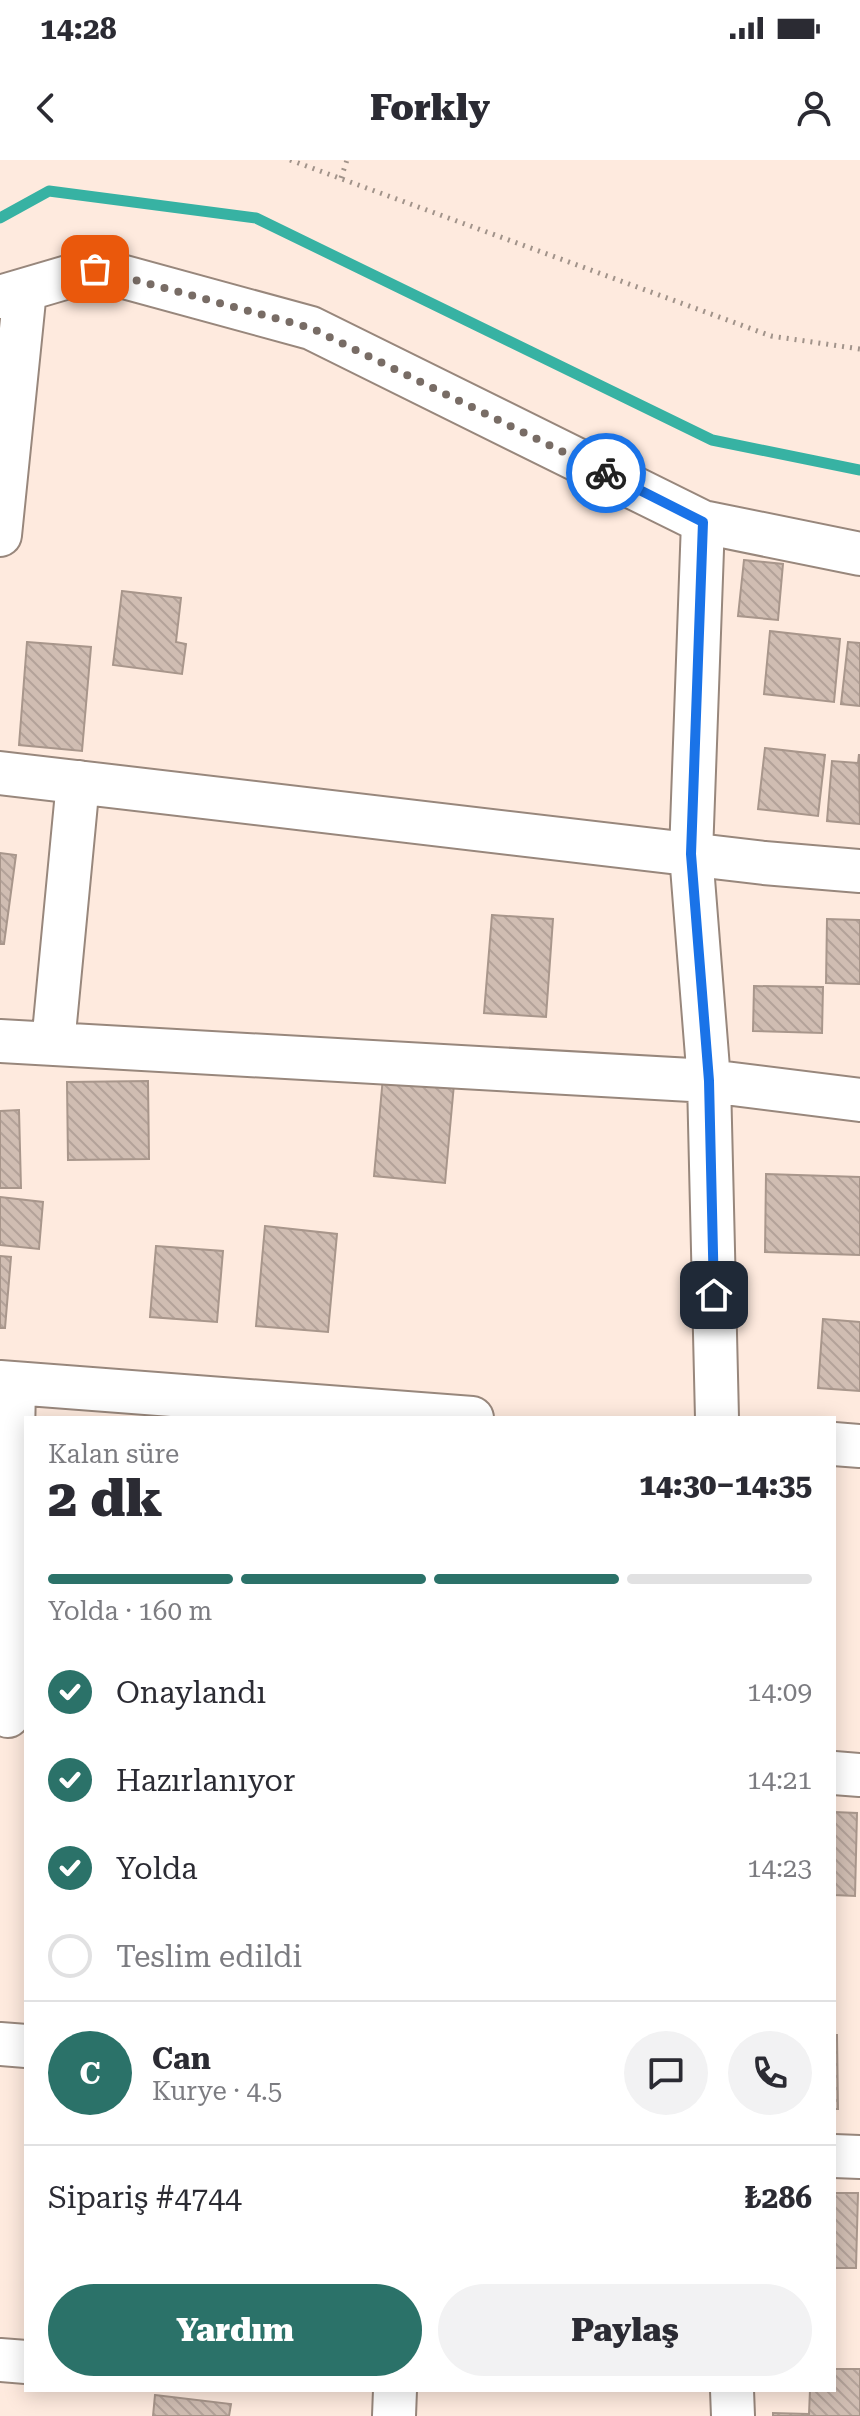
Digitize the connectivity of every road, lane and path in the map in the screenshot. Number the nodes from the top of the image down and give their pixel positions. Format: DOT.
graph roads {
  1 [pos="290,160"];
  2 [pos="347,160"];
  3 [pos="341,178"];
  4 [pos="12,294"];
  5 [pos="860,349"];
  6 [pos="703,522"];
  7 [pos="0,535"];
  8 [pos="860,554"];
  9 [pos="0,773"];
  10 [pos="78,782"];
  11 [pos="691,854"];
  12 [pos="860,871"];
  13 [pos="0,1041"];
  14 [pos="53,1044"];
  15 [pos="709,1081"];
  16 [pos="860,1100"];
  17 [pos="7,1383"];
  18 [pos="445,1416"];
  19 [pos="717,1416"];
  20 [pos="836,1444"];
  21 [pos="860,1446"];
  22 [pos="11,1716"];
  23 [pos="836,1773"];
  24 [pos="860,1775"];
  25 [pos="0,2044"];
  26 [pos="24,2046"];
  27 [pos="836,2156"];
  28 [pos="860,2157"];
  29 [pos="0,2360"];
  30 [pos="24,2362"];
  31 [pos="395,2392"];
  32 [pos="732,2392"];
  33 [pos="394,2416"];
  34 [pos="733,2416"];
  1 -- 3 [label="path"];
  2 -- 3 [label="path"];
  3 -- 5 [label="path"];
  4 -- 6 [label="street"];
  4 -- 7 [label="street"];
  6 -- 8 [label="street"];
  6 -- 11 [label="street"];
  9 -- 10 [label="street"];
  10 -- 11 [label="street"];
  10 -- 14 [label="street"];
  11 -- 12 [label="street"];
  11 -- 15 [label="street"];
  13 -- 14 [label="street"];
  14 -- 15 [label="street"];
  15 -- 16 [label="street"];
  15 -- 19 [label="street"];
  17 -- 18 [label="street"];
  17 -- 22 [label="street"];
  20 -- 21 [label="street"];
  23 -- 24 [label="street"];
  25 -- 26 [label="street"];
  27 -- 28 [label="street"];
  29 -- 30 [label="street"];
  31 -- 33 [label="street"];
  32 -- 34 [label="street"];
}
